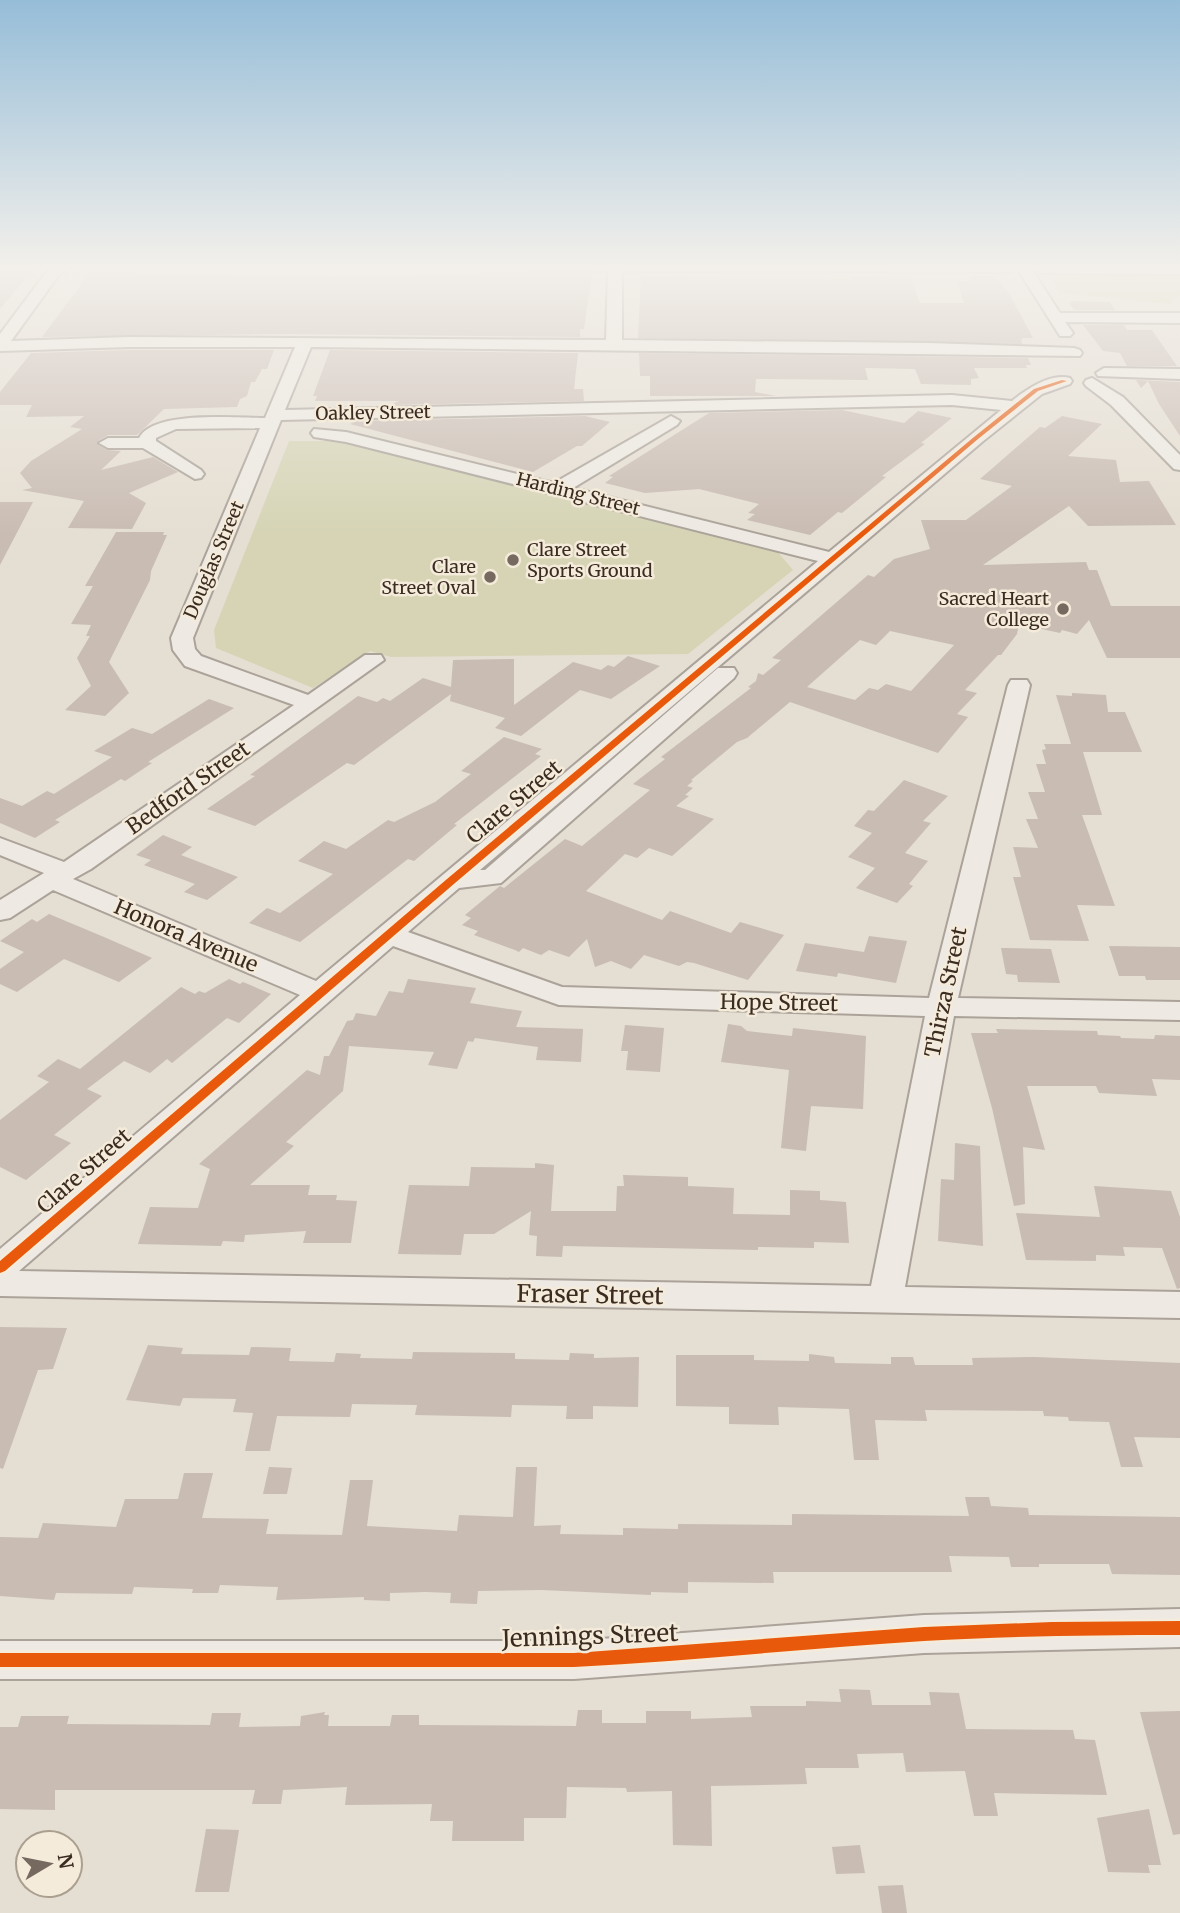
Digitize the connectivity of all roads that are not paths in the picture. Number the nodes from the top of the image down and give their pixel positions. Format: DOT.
graph roads {
  1 [pos="299,355"];
  2 [pos="987,355"];
  3 [pos="1068,355"];
  4 [pos="1072,366"];
  5 [pos="1180,374"];
  6 [pos="1098,378"];
  7 [pos="1017,406"];
  8 [pos="273,419"];
  9 [pos="671,421"];
  10 [pos="320,433"];
  11 [pos="108,443"];
  12 [pos="147,443"];
  13 [pos="1180,465"];
  14 [pos="195,474"];
  15 [pos="558,489"];
  16 [pos="835,559"];
  17 [pos="373,660"];
  18 [pos="1019,685"];
  19 [pos="310,704"];
  20 [pos="0,846"];
  21 [pos="58,876"];
  22 [pos="0,912"];
  23 [pos="389,935"];
  24 [pos="321,994"];
  25 [pos="941,1007"];
  26 [pos="1180,1011"];
  27 [pos="0,1268"];
  28 [pos="0,1283"];
  29 [pos="885,1301"];
  30 [pos="1180,1305"];
  31 [pos="1180,1628"];
  32 [pos="0,1660"];
  1 -- 8 [label="street, Douglas Street"];
  2 -- 4 [label="street"];
  3 -- 4 [label="street"];
  4 -- 6 [label="street"];
  4 -- 7 [label="street, Clare Street"];
  5 -- 6 [label="street"];
  6 -- 13 [label="street"];
  7 -- 8 [label="street, Oakley Street"];
  7 -- 16 [label="street, Clare Street"];
  8 -- 12 [label="street, Oakley Street"];
  8 -- 19 [label="street, Douglas Street"];
  9 -- 15 [label="street"];
  10 -- 15 [label="street, Harding Street"];
  11 -- 12 [label="street"];
  12 -- 14 [label="street"];
  15 -- 16 [label="street, Harding Street"];
  16 -- 23 [label="street, Clare Street"];
  17 -- 19 [label="street, Bedford Street"];
  18 -- 25 [label="street, Thirza Street"];
  19 -- 21 [label="street, Bedford Street"];
  20 -- 21 [label="street, Honora Avenue"];
  21 -- 22 [label="street, Bedford Street"];
  21 -- 24 [label="street, Honora Avenue"];
  23 -- 24 [label="street, Clare Street"];
  23 -- 25 [label="street, Hope Street"];
  24 -- 27 [label="street, Clare Street"];
  25 -- 26 [label="street, Hope Street"];
  25 -- 29 [label="street, Thirza Street"];
  28 -- 29 [label="street, Fraser Street"];
  29 -- 30 [label="street, Fraser Street"];
  31 -- 32 [label="street, Jennings Street"];
}
